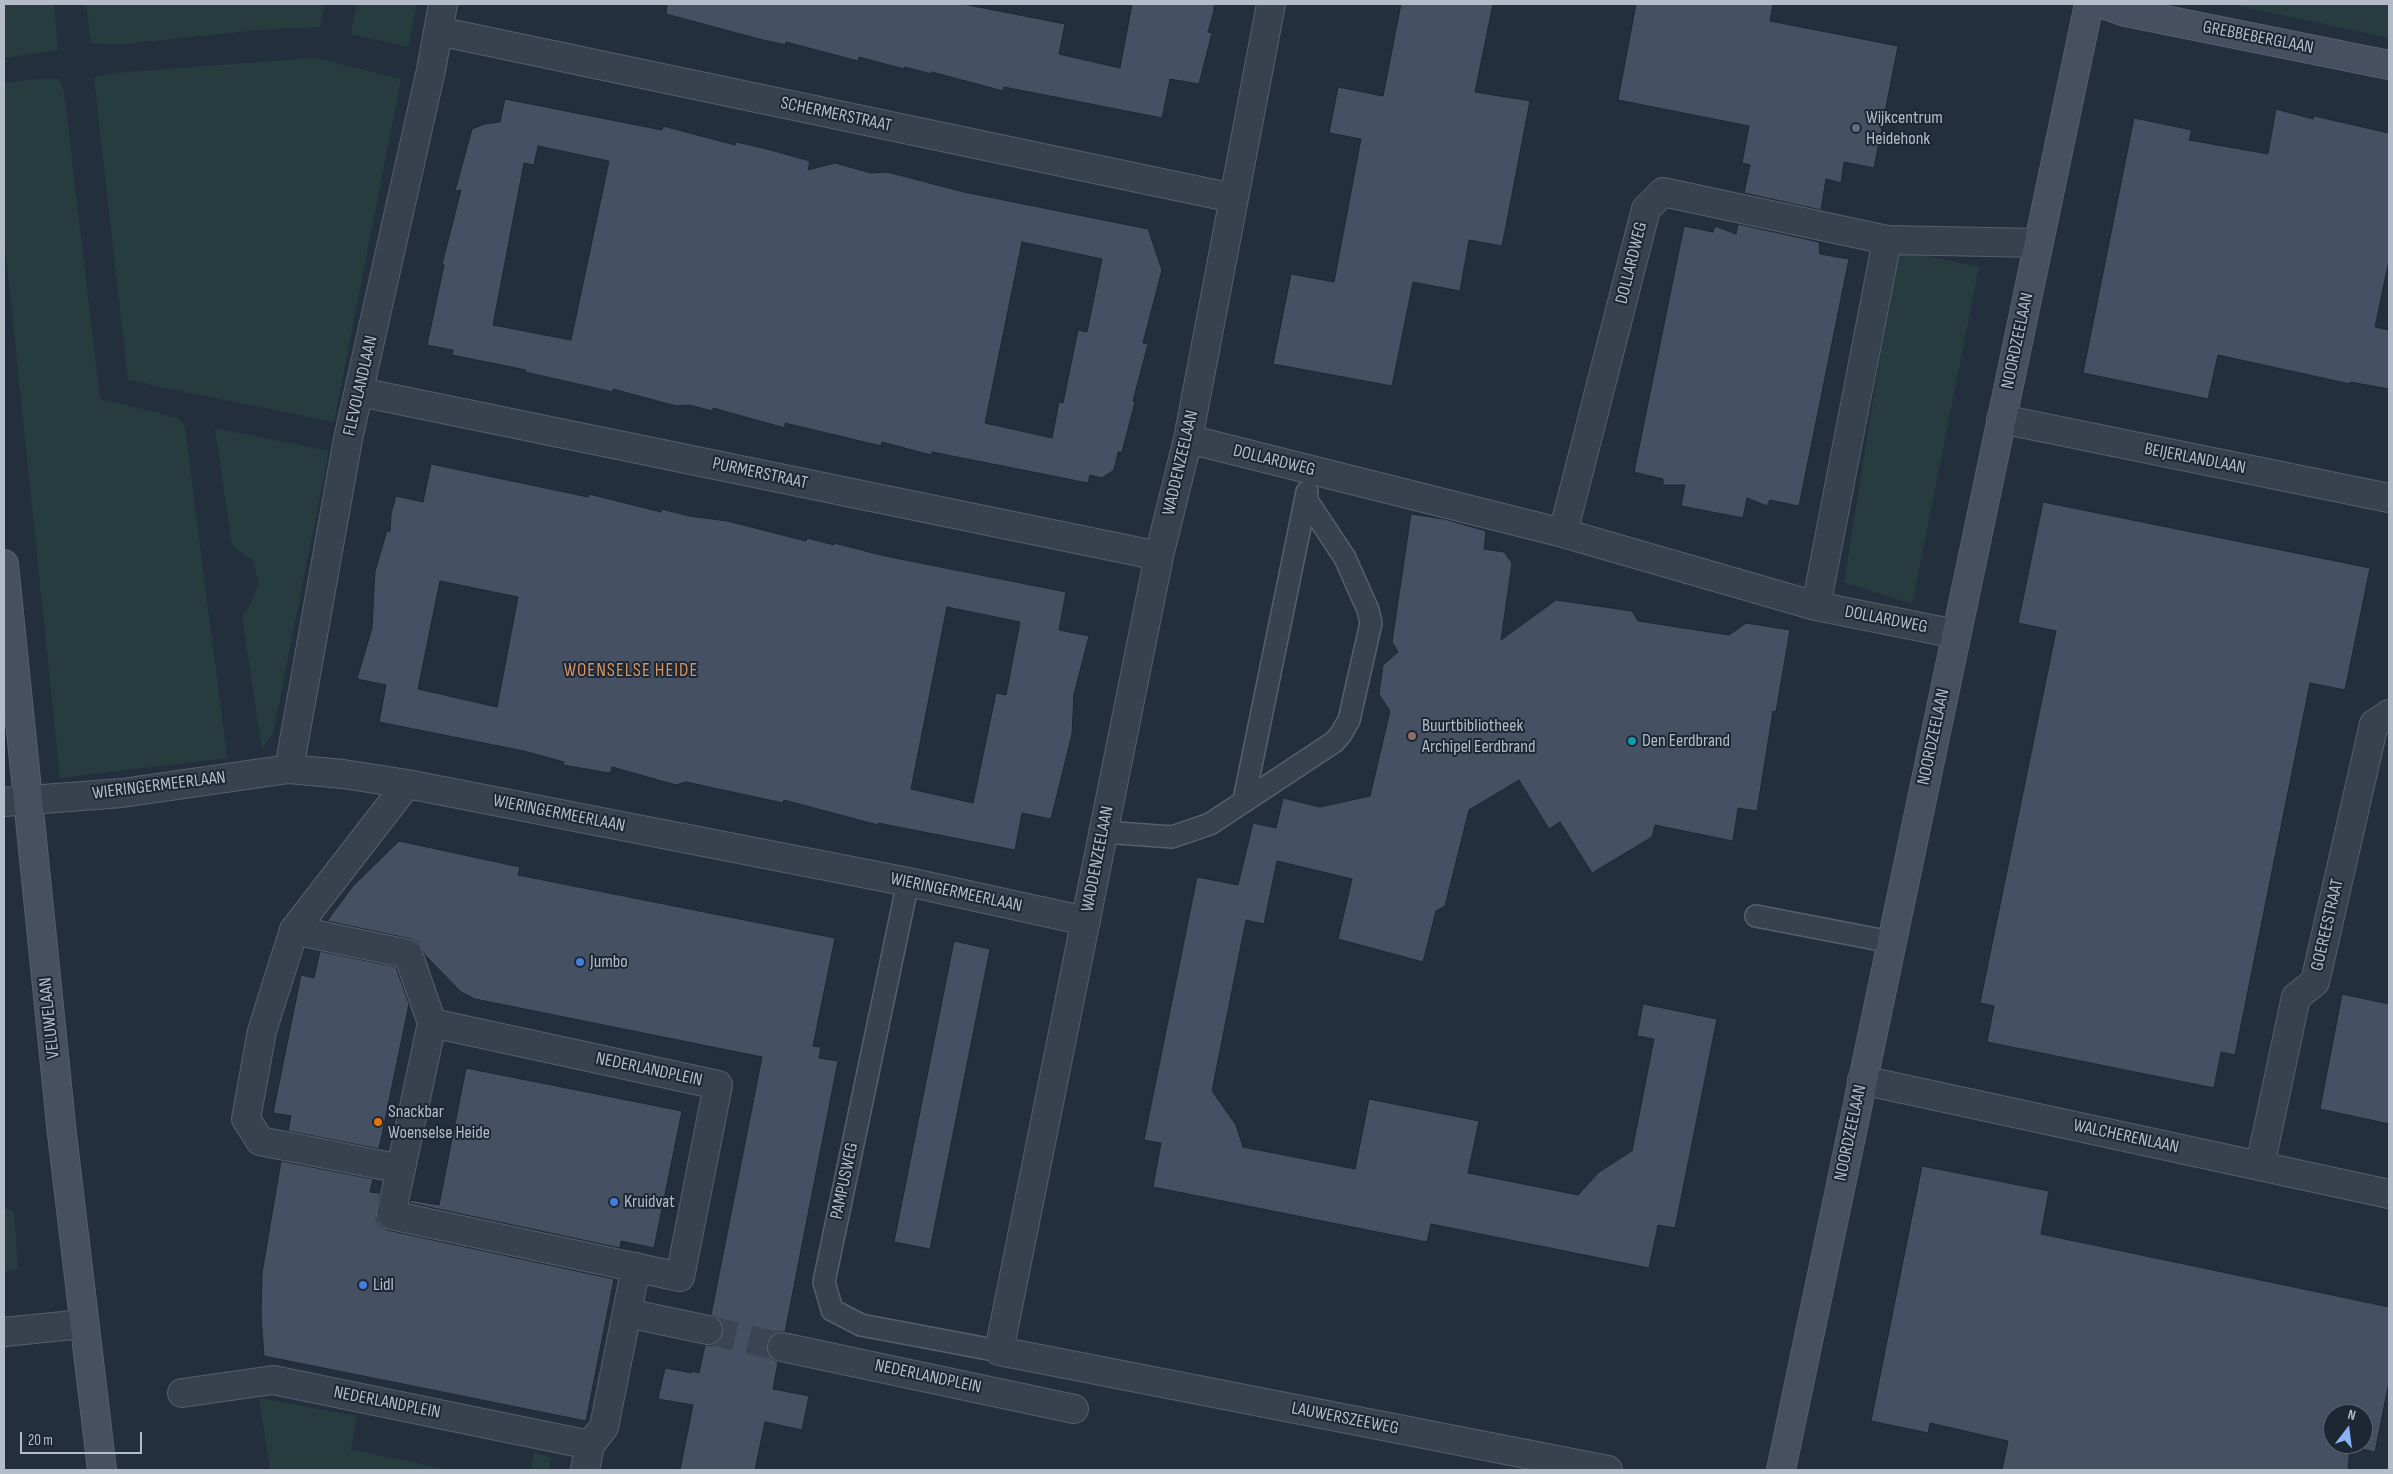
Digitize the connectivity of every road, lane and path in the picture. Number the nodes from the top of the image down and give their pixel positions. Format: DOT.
graph roads {
  1 [pos="443,4"];
  2 [pos="1271,4"];
  3 [pos="2088,4"];
  4 [pos="2119,6"];
  5 [pos="438,31"];
  6 [pos="2389,65"];
  7 [pos="1234,198"];
  8 [pos="1887,240"];
  9 [pos="2038,243"];
  10 [pos="360,392"];
  11 [pos="2001,419"];
  12 [pos="1188,439"];
  13 [pos="1311,471"];
  14 [pos="2389,498"];
  15 [pos="1306,499"];
  16 [pos="1563,533"];
  17 [pos="1159,556"];
  18 [pos="4,564"];
  19 [pos="1816,606"];
  20 [pos="1956,634"];
  21 [pos="2389,714"];
  22 [pos="289,770"];
  23 [pos="407,784"];
  24 [pos="1244,800"];
  25 [pos="15,801"];
  26 [pos="1104,832"];
  27 [pos="908,882"];
  28 [pos="1756,916"];
  29 [pos="1086,921"];
  30 [pos="294,930"];
  31 [pos="1891,942"];
  32 [pos="432,1023"];
  33 [pos="1862,1080"];
  34 [pos="2260,1166"];
  35 [pos="401,1170"];
  36 [pos="2389,1194"];
  37 [pos="636,1267"];
  38 [pos="627,1313"];
  39 [pos="83,1324"];
  40 [pos="708,1330"];
  41 [pos="4,1332"];
  42 [pos="782,1346"];
  43 [pos="999,1351"];
  44 [pos="1082,1367"];
  45 [pos="182,1393"];
  46 [pos="1074,1409"];
  47 [pos="588,1458"];
  48 [pos="102,1470"];
  49 [pos="1608,1470"];
  50 [pos="1780,1470"];
  1 -- 5 [label="street, FLEVOLANDLAAN"];
  2 -- 7 [label="street, WADDENZEELAAN"];
  3 -- 9 [label="street, NOORDZEELAAN"];
  4 -- 6 [label="street, GREBBEBERGLAAN"];
  5 -- 7 [label="street, SCHERMERSTRAAT"];
  5 -- 10 [label="street, FLEVOLANDLAAN"];
  7 -- 12 [label="street, WADDENZEELAAN"];
  8 -- 9 [label="street, DOLLARDWEG"];
  8 -- 16 [label="street, DOLLARDWEG"];
  8 -- 19 [label="street"];
  9 -- 11 [label="street, NOORDZEELAAN"];
  10 -- 17 [label="street, PURMERSTRAAT"];
  10 -- 22 [label="street, FLEVOLANDLAAN"];
  11 -- 14 [label="street, BEIJERLANDLAAN"];
  11 -- 20 [label="street, NOORDZEELAAN"];
  12 -- 13 [label="street, DOLLARDWEG"];
  12 -- 17 [label="street, WADDENZEELAAN"];
  13 -- 15 [label="lane"];
  13 -- 16 [label="street, DOLLARDWEG"];
  15 -- 24 [label="lane"];
  15 -- 24 [label="lane"];
  16 -- 19 [label="street, DOLLARDWEG"];
  17 -- 26 [label="street, WADDENZEELAAN"];
  18 -- 25 [label="street, VELUWELAAN"];
  19 -- 20 [label="street, DOLLARDWEG"];
  20 -- 31 [label="street, NOORDZEELAAN"];
  21 -- 34 [label="street, GOEREESTRAAT"];
  22 -- 23 [label="street, WIERINGERMEERLAAN"];
  22 -- 25 [label="street, WIERINGERMEERLAAN"];
  23 -- 27 [label="street, WIERINGERMEERLAAN"];
  23 -- 30 [label="street"];
  24 -- 26 [label="lane"];
  25 -- 39 [label="street, VELUWELAAN"];
  26 -- 29 [label="street, WADDENZEELAAN"];
  27 -- 29 [label="street, WIERINGERMEERLAAN"];
  27 -- 43 [label="lane, PAMPUSWEG"];
  28 -- 31 [label="lane"];
  29 -- 43 [label="street"];
  30 -- 32 [label="street"];
  30 -- 35 [label="street"];
  31 -- 33 [label="street, NOORDZEELAAN"];
  32 -- 35 [label="street, NEDERLANDPLEIN"];
  32 -- 37 [label="street, NEDERLANDPLEIN"];
  33 -- 34 [label="street, WALCHERENLAAN"];
  33 -- 50 [label="street, NOORDZEELAAN"];
  34 -- 36 [label="street, WALCHERENLAAN"];
  35 -- 37 [label="street, NEDERLANDPLEIN"];
  37 -- 38 [label="street, NEDERLANDPLEIN"];
  38 -- 40 [label="street"];
  38 -- 47 [label="street, NEDERLANDPLEIN"];
  39 -- 41 [label="street"];
  39 -- 48 [label="street, VELUWELAAN"];
  42 -- 46 [label="street, NEDERLANDPLEIN"];
  43 -- 44 [label="street, PAMPUSWEG"];
  44 -- 49 [label="street, LAUWERSZEEWEG"];
  45 -- 47 [label="street, NEDERLANDPLEIN"];
}
